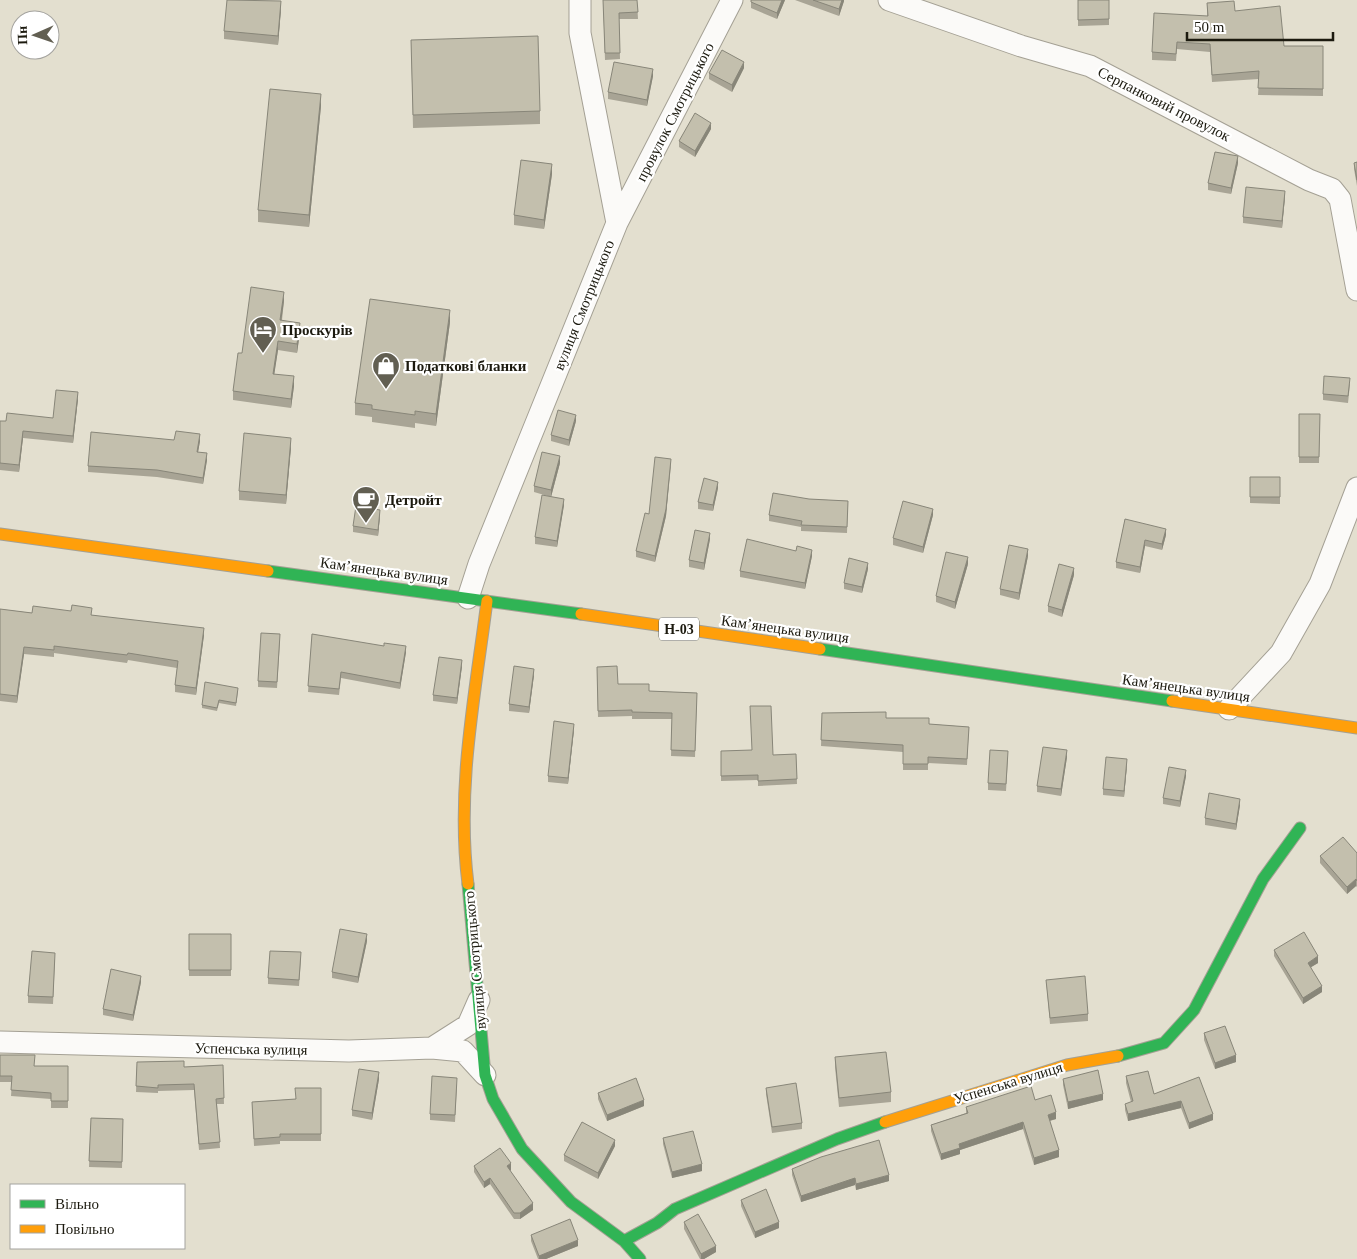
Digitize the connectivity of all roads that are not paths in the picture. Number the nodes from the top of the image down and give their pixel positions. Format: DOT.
graph roads {
  1 [pos="580,0"];
  2 [pos="732,0"];
  3 [pos="889,0"];
  4 [pos="617,223"];
  5 [pos="1357,290"];
  6 [pos="1357,488"];
  7 [pos="0,534"];
  8 [pos="477,599"];
  9 [pos="1230,709"];
  10 [pos="1357,728"];
  11 [pos="1300,828"];
  12 [pos="479,1000"];
  13 [pos="0,1042"];
  14 [pos="432,1048"];
  15 [pos="485,1075"];
  16 [pos="624,1242"];
  17 [pos="640,1259"];
  1 -- 4 [label="street, вулиця Смотрицького"];
  2 -- 4 [label="street, провулок Смотрицького"];
  3 -- 5 [label="street, Серпанковий провулок"];
  4 -- 8 [label="street, вулиця Смотрицького"];
  6 -- 9 [label="street"];
  7 -- 8 [label="street, Камʼянецька вулиця / Н-03"];
  8 -- 9 [label="street, Камʼянецька вулиця / Н-03"];
  8 -- 12 [label="street, вулиця Смотрицького"];
  9 -- 10 [label="street, Камʼянецька вулиця / Н-03"];
  11 -- 16 [label="street, Успенська вулиця"];
  12 -- 14 [label="street, Успенська вулиця"];
  12 -- 15 [label="street, вулиця Смотрицького"];
  13 -- 14 [label="street, Успенська вулиця"];
  14 -- 15 [label="street"];
  15 -- 16 [label="street, вулиця Смотрицького"];
  16 -- 17 [label="street, вулиця Смотрицького"];
}
